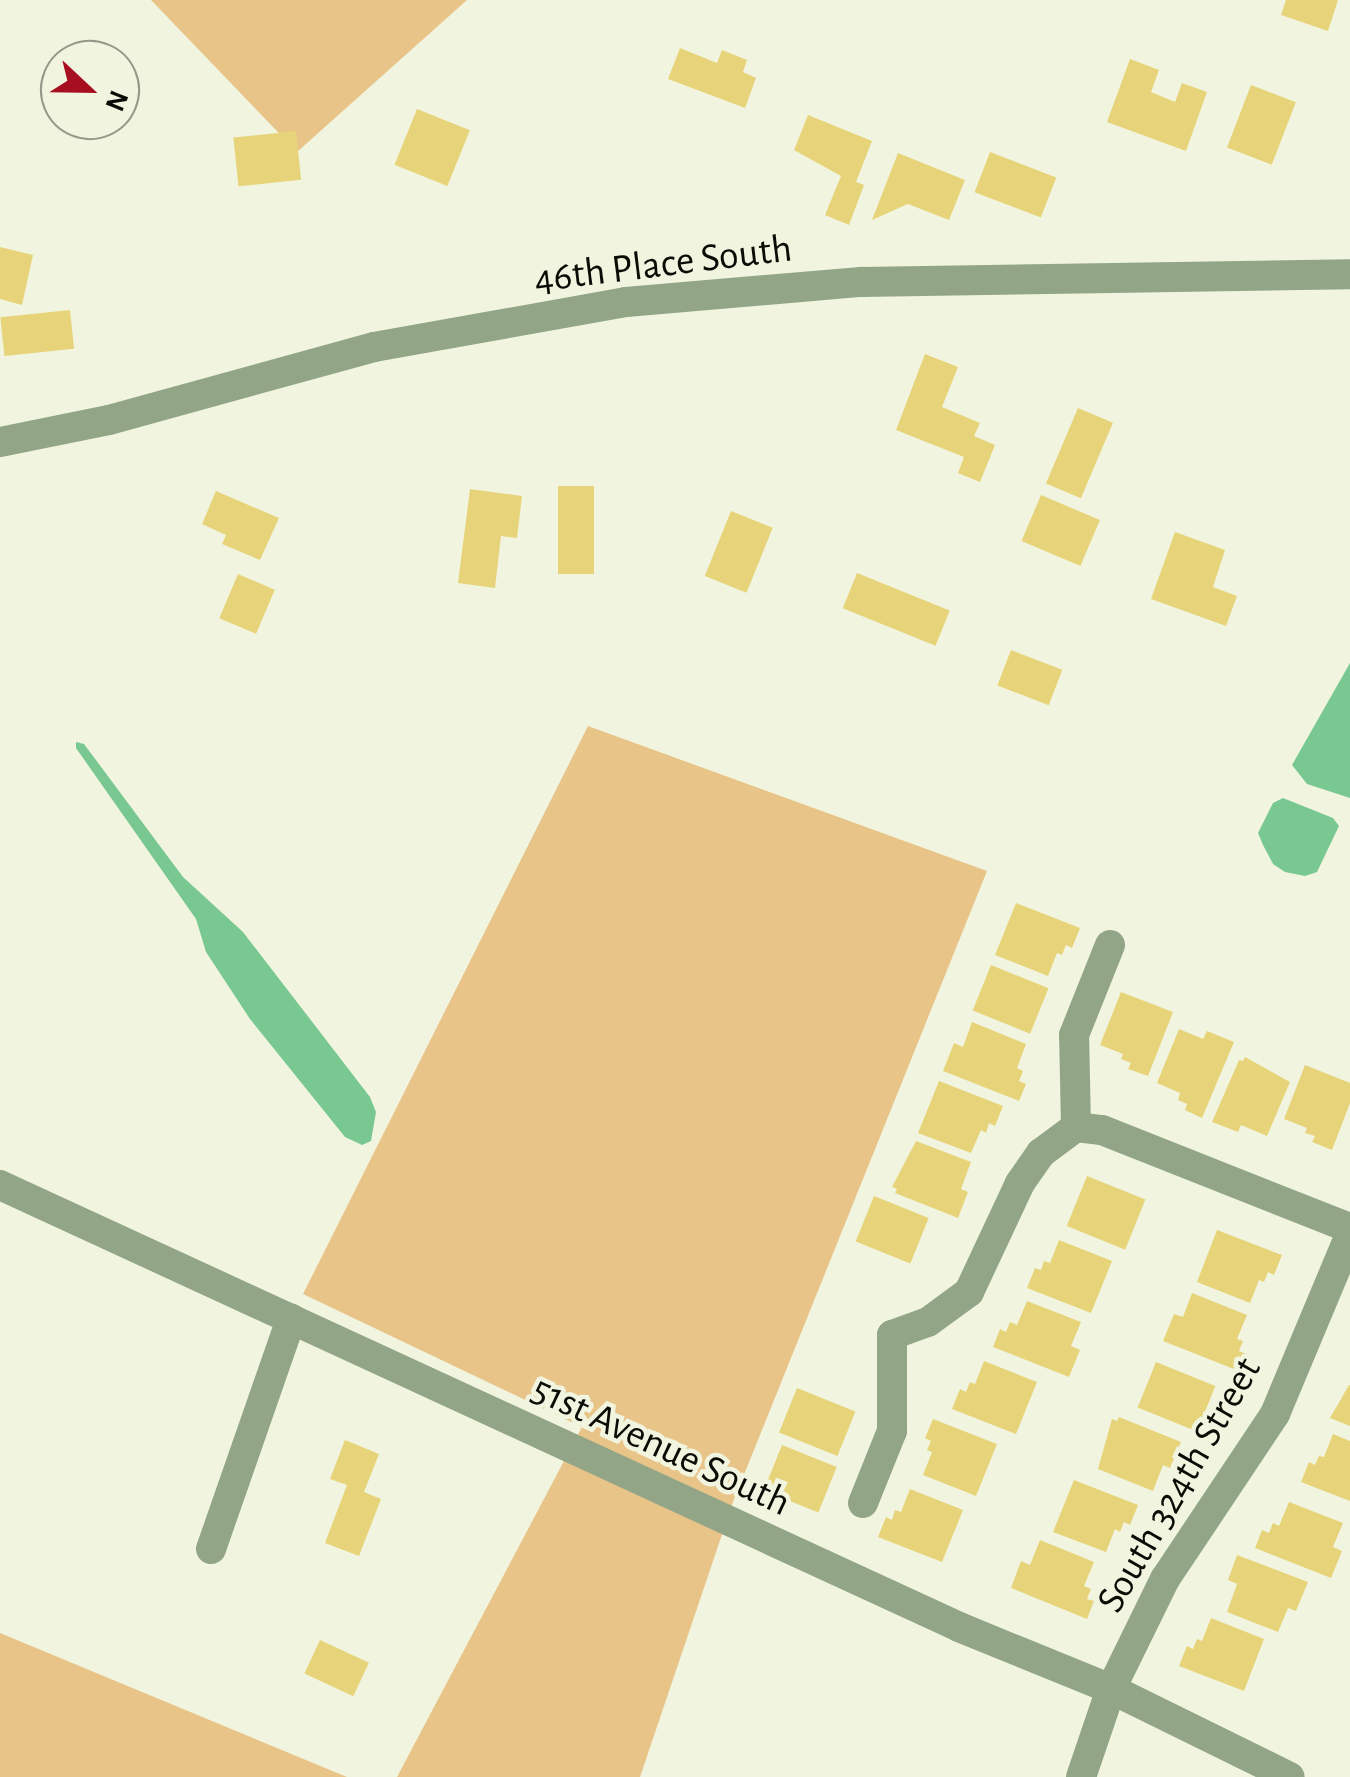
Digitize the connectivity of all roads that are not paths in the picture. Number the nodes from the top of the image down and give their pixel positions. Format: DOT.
graph roads {
  1 [pos="1350,274"];
  2 [pos="0,442"];
  3 [pos="1110,945"];
  4 [pos="1076,1127"];
  5 [pos="0,1185"];
  6 [pos="1350,1232"];
  7 [pos="291,1319"];
  8 [pos="863,1503"];
  9 [pos="211,1549"];
  10 [pos="1111,1688"];
  11 [pos="1081,1777"];
  12 [pos="1290,1777"];
  1 -- 2 [label="street, 46th Place South"];
  3 -- 4 [label="street"];
  4 -- 6 [label="street"];
  4 -- 8 [label="street"];
  5 -- 7 [label="street, 51st Avenue South"];
  6 -- 10 [label="street, South 324th Street"];
  7 -- 9 [label="street"];
  7 -- 10 [label="street, 51st Avenue South"];
  10 -- 11 [label="street, South 324th Street"];
  10 -- 12 [label="street, 51st Avenue South"];
}
